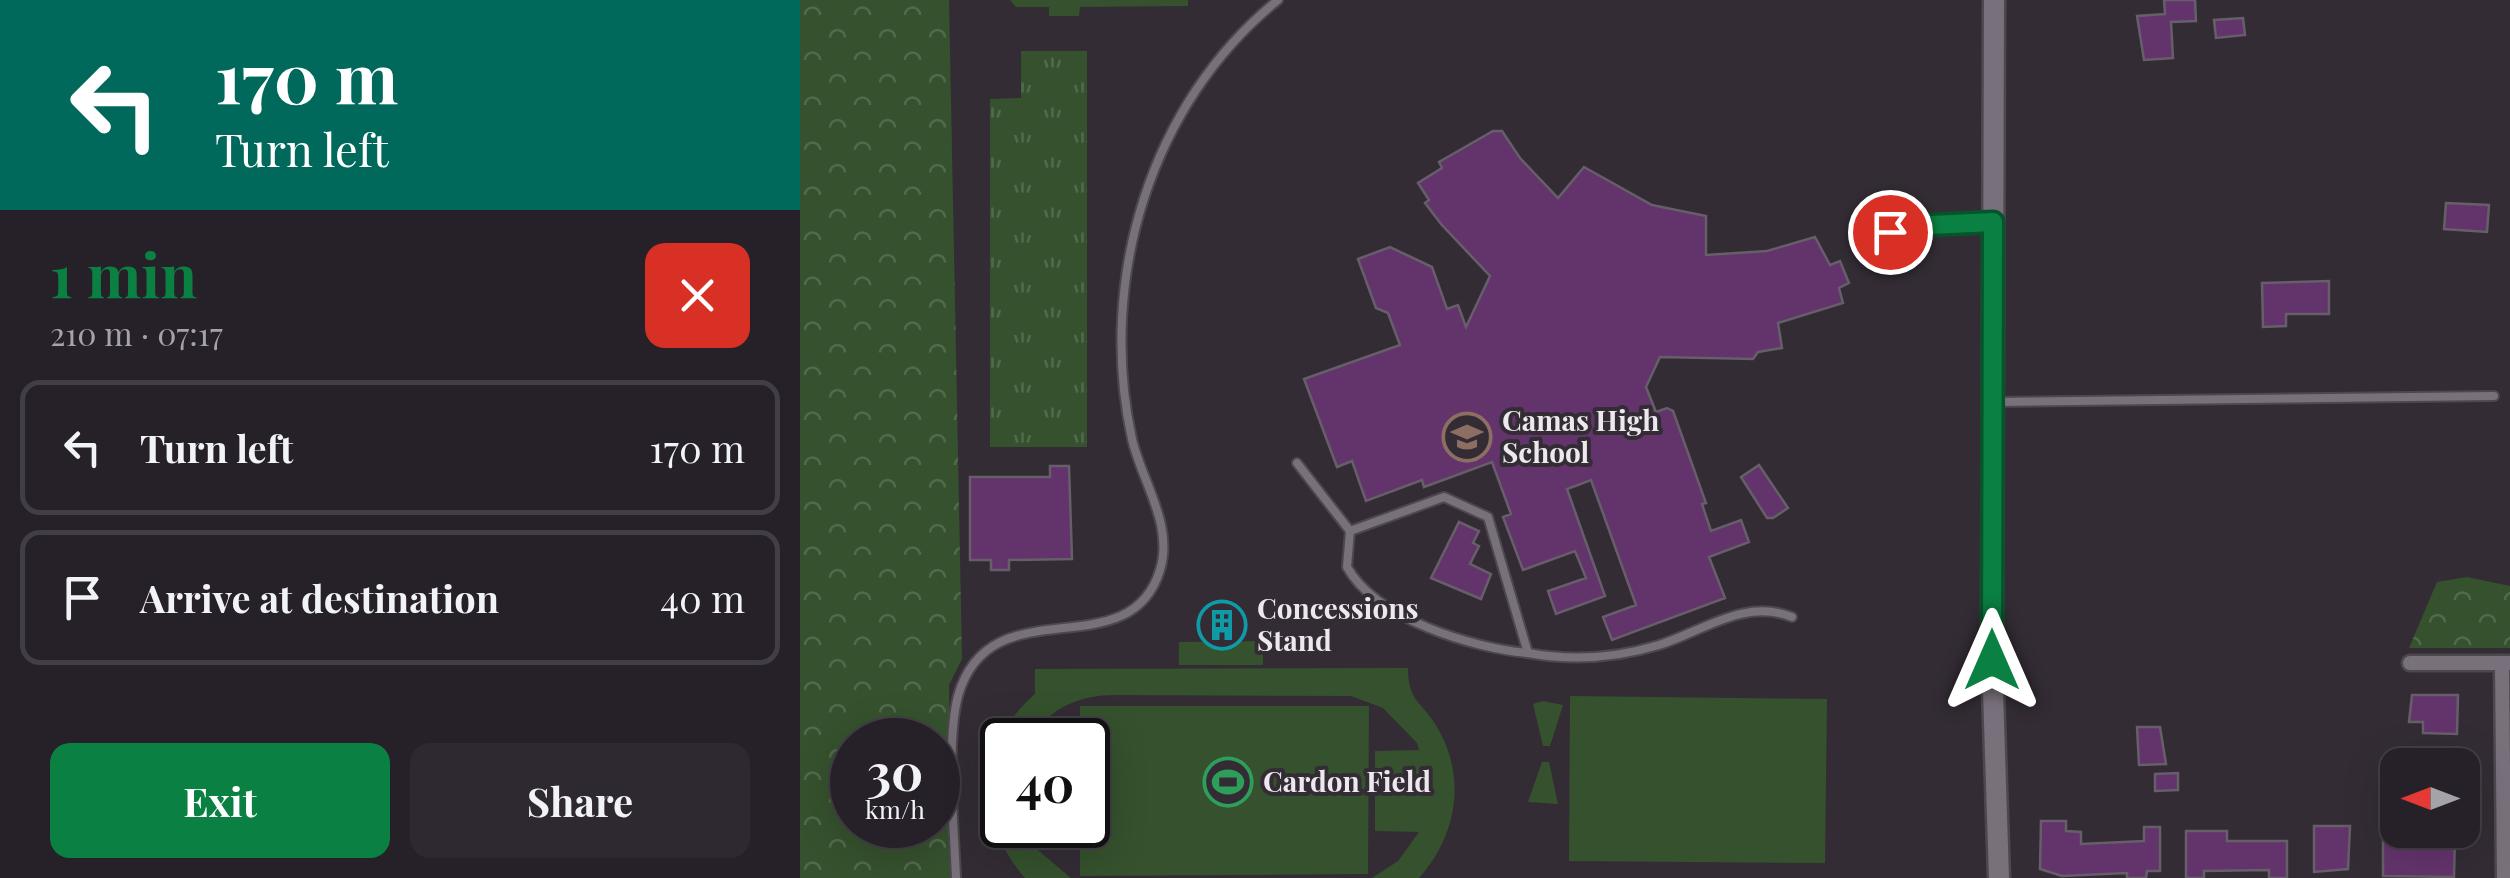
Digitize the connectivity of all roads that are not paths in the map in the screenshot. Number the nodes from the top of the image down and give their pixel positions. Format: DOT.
graph roads {
  1 [pos="1278,0"];
  2 [pos="1994,0"];
  3 [pos="1993,222"];
  4 [pos="1890,232"];
  5 [pos="2494,396"];
  6 [pos="1992,402"];
  7 [pos="1297,462"];
  8 [pos="1350,531"];
  9 [pos="1792,616"];
  10 [pos="1528,653"];
  11 [pos="2410,662"];
  12 [pos="2506,663"];
  13 [pos="956,878"];
  14 [pos="1998,878"];
  15 [pos="2504,878"];
  1 -- 13 [label="lane"];
  2 -- 3 [label="street"];
  3 -- 4 [label="lane"];
  3 -- 6 [label="street"];
  5 -- 6 [label="lane"];
  6 -- 14 [label="street"];
  7 -- 8 [label="lane"];
  8 -- 10 [label="lane"];
  8 -- 10 [label="lane"];
  9 -- 10 [label="lane"];
  11 -- 12 [label="street"];
  12 -- 15 [label="street"];
}
